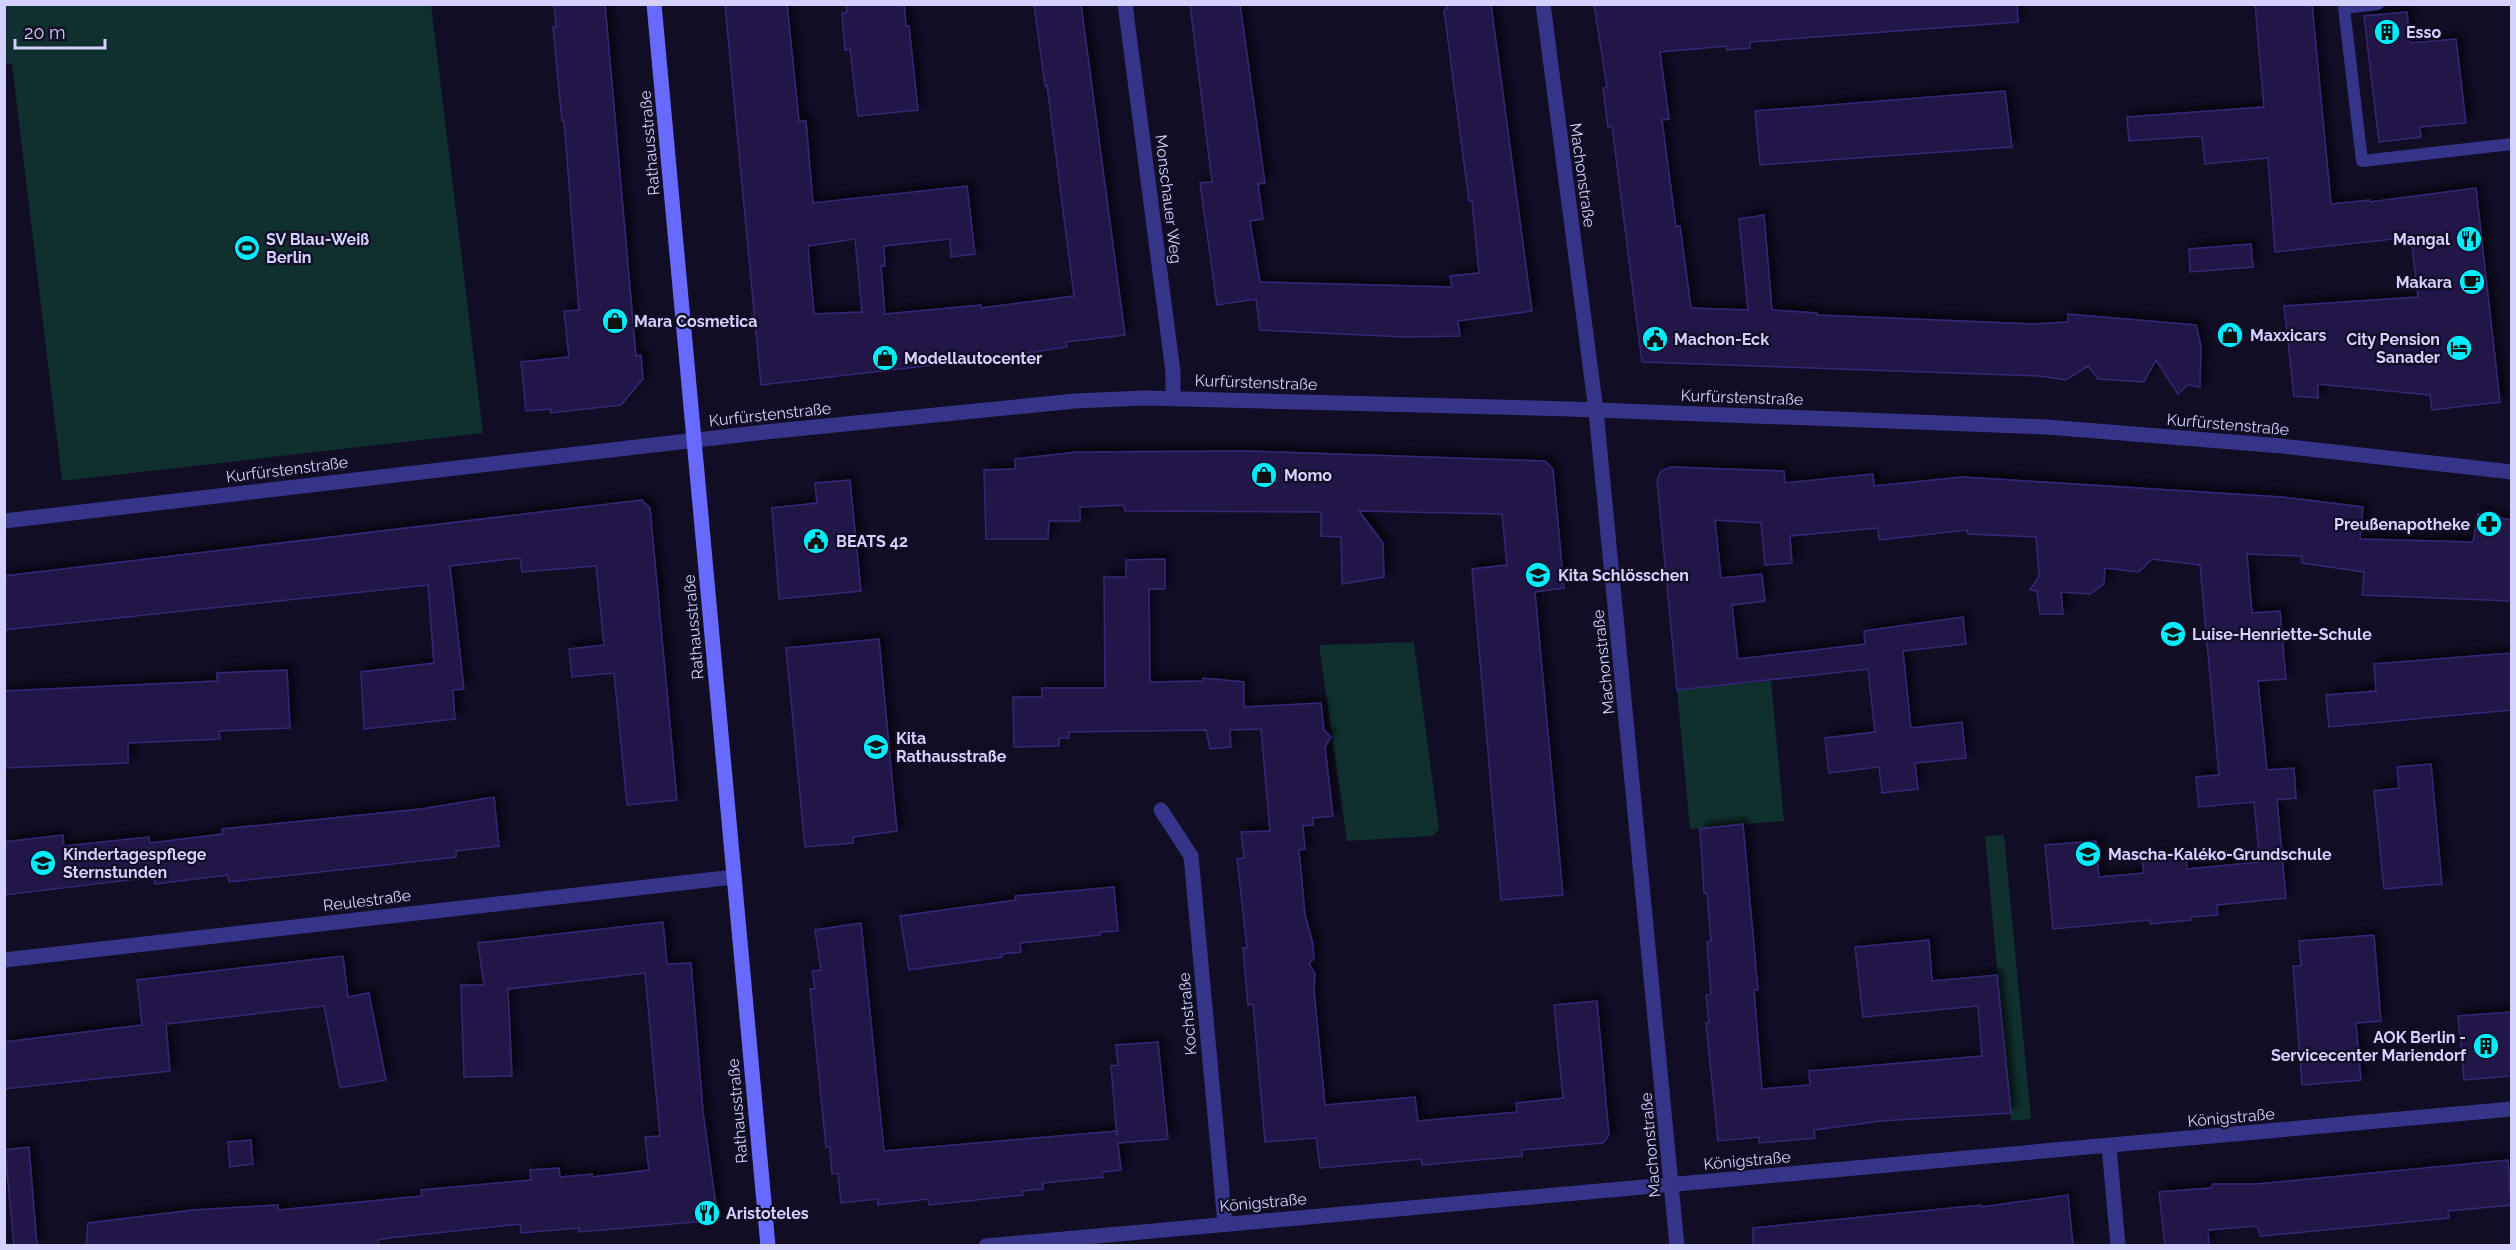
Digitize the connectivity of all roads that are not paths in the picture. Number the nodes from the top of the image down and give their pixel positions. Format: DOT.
graph roads {
  1 [pos="654,4"];
  2 [pos="1125,4"];
  3 [pos="1543,4"];
  4 [pos="2378,4"];
  5 [pos="2511,144"];
  6 [pos="1173,398"];
  7 [pos="1596,411"];
  8 [pos="694,440"];
  9 [pos="2511,472"];
  10 [pos="4,521"];
  11 [pos="1161,810"];
  12 [pos="734,877"];
  13 [pos="4,960"];
  14 [pos="2511,1109"];
  15 [pos="2109,1146"];
  16 [pos="1671,1185"];
  17 [pos="1225,1224"];
  18 [pos="768,1245"];
  19 [pos="986,1245"];
  20 [pos="1677,1245"];
  21 [pos="2118,1245"];
  1 -- 8 [label="main road, Rathausstraße"];
  2 -- 6 [label="street, Monschauer Weg"];
  3 -- 7 [label="street, Machonstraße"];
  4 -- 5 [label="lane"];
  6 -- 7 [label="street, Kurfürstenstraße"];
  6 -- 8 [label="street, Kurfürstenstraße"];
  7 -- 9 [label="street, Kurfürstenstraße"];
  7 -- 16 [label="street, Machonstraße"];
  8 -- 10 [label="street, Kurfürstenstraße"];
  8 -- 12 [label="main road, Rathausstraße"];
  11 -- 17 [label="street, Kochstraße"];
  12 -- 13 [label="street, Reulestraße"];
  12 -- 18 [label="main road, Rathausstraße"];
  14 -- 15 [label="street, Königstraße"];
  15 -- 16 [label="street, Königstraße"];
  15 -- 21 [label="street"];
  16 -- 17 [label="street, Königstraße"];
  16 -- 20 [label="street, Machonstraße"];
  17 -- 19 [label="street, Königstraße"];
}
